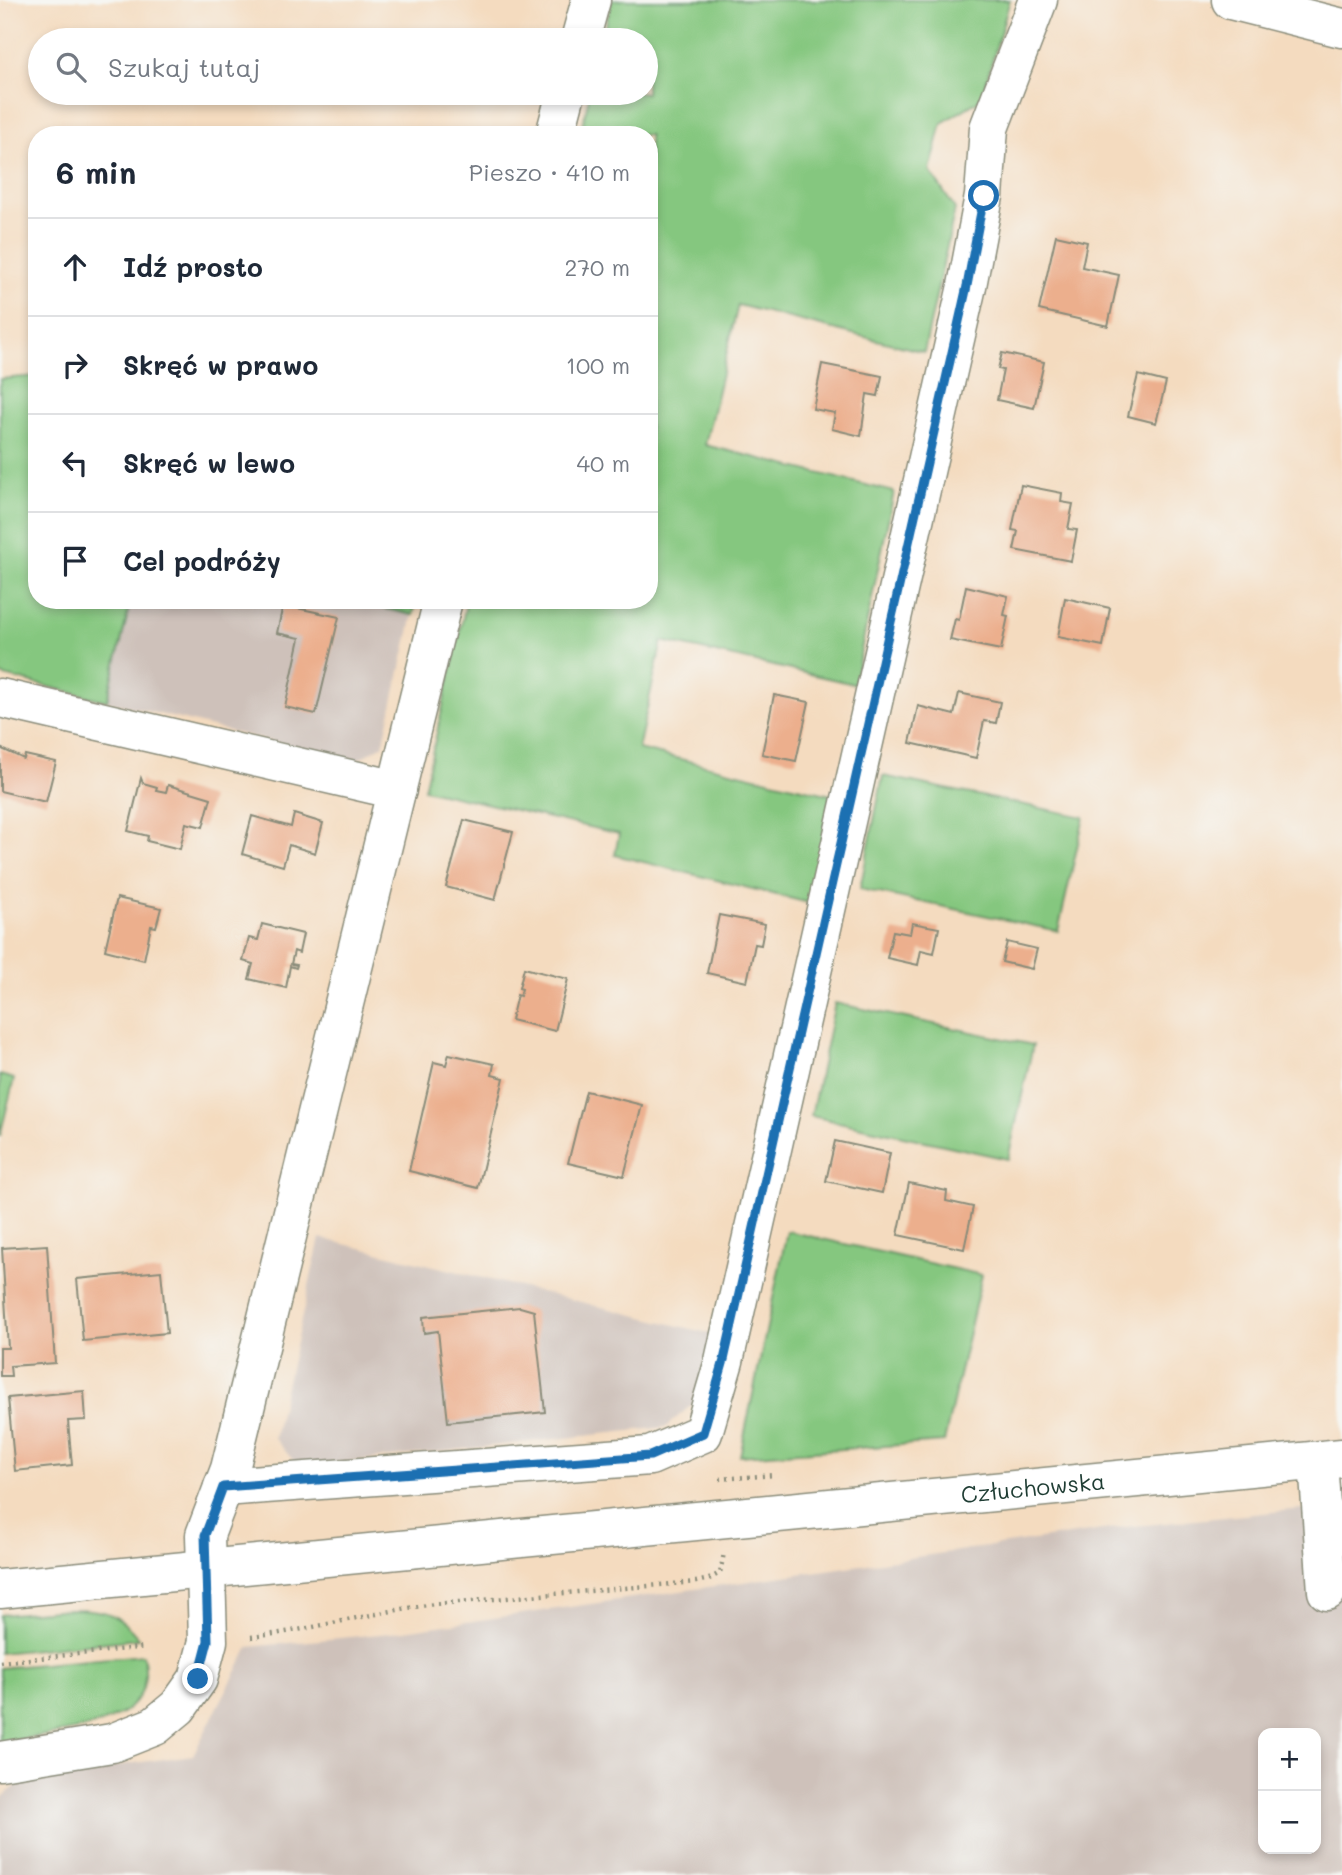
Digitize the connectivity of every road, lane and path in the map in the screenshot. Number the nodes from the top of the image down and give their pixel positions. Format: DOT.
graph roads {
  1 [pos="591,0"];
  2 [pos="1038,0"];
  3 [pos="1231,0"];
  4 [pos="583,28"];
  5 [pos="1342,28"];
  6 [pos="563,105"];
  7 [pos="557,126"];
  8 [pos="441,609"];
  9 [pos="0,698"];
  10 [pos="397,790"];
  11 [pos="1330,1459"];
  12 [pos="223,1487"];
  13 [pos="724,1535"];
  14 [pos="205,1569"];
  15 [pos="0,1589"];
  16 [pos="1327,1591"];
  17 [pos="251,1637"];
  18 [pos="146,1647"];
  19 [pos="0,1662"];
  20 [pos="0,1761"];
  1 -- 4 [label="street"];
  2 -- 12 [label="street"];
  3 -- 5 [label="street"];
  6 -- 7 [label="street"];
  8 -- 10 [label="street"];
  9 -- 10 [label="street"];
  10 -- 12 [label="street"];
  11 -- 13 [label="street, Człuchowska"];
  11 -- 16 [label="street"];
  12 -- 14 [label="street"];
  13 -- 14 [label="street, Człuchowska"];
  13 -- 17 [label="path"];
  14 -- 15 [label="street, Człuchowska"];
  14 -- 20 [label="street"];
  18 -- 19 [label="path"];
}
